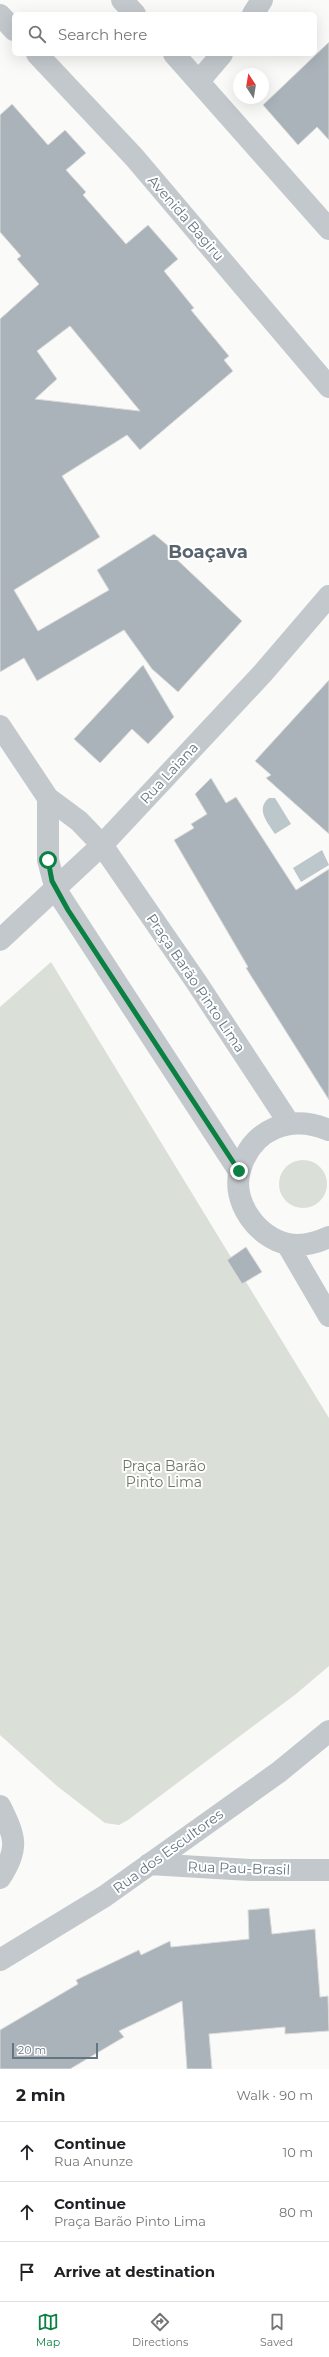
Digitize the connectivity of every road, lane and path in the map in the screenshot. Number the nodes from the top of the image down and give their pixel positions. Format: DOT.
graph roads {
  1 [pos="122,0"];
  2 [pos="262,0"];
  3 [pos="134,12"];
  4 [pos="253,12"];
  5 [pos="0,15"];
  6 [pos="12,28"];
  7 [pos="39,56"];
  8 [pos="176,56"];
  9 [pos="220,56"];
  10 [pos="199,81"];
  11 [pos="329,229"];
  12 [pos="329,387"];
  13 [pos="329,596"];
  14 [pos="0,726"];
  15 [pos="48,798"];
  16 [pos="102,845"];
  17 [pos="56,890"];
  18 [pos="0,940"];
  19 [pos="289,1123"];
  20 [pos="329,1130"];
  21 [pos="239,1171"];
  22 [pos="329,1237"];
  23 [pos="287,1244"];
  24 [pos="329,1316"];
  25 [pos="329,1731"];
  26 [pos="0,1806"];
  27 [pos="149,1864"];
  28 [pos="329,1870"];
  29 [pos="0,1878"];
  30 [pos="0,1960"];
  1 -- 3 [label="street"];
  2 -- 4 [label="street"];
  5 -- 6 [label="street"];
  7 -- 12 [label="street, Avenida Bagiru"];
  8 -- 10 [label="street"];
  9 -- 10 [label="street"];
  10 -- 11 [label="street"];
  13 -- 16 [label="street, Rua Laiana"];
  14 -- 15 [label="street"];
  15 -- 16 [label="street, Praça Barão Pinto Lima"];
  15 -- 17 [label="street"];
  16 -- 17 [label="street, Rua Laiana"];
  16 -- 19 [label="street, Praça Barão Pinto Lima"];
  17 -- 18 [label="street, Rua Laiana"];
  17 -- 21 [label="street"];
  19 -- 20 [label="street"];
  19 -- 21 [label="street"];
  21 -- 23 [label="street"];
  22 -- 23 [label="street"];
  23 -- 24 [label="street"];
  25 -- 27 [label="street, Rua dos Escultores"];
  26 -- 29 [label="street"];
  27 -- 28 [label="street, Rua Pau-Brasil"];
  27 -- 30 [label="street, Rua dos Escultores"];
}
